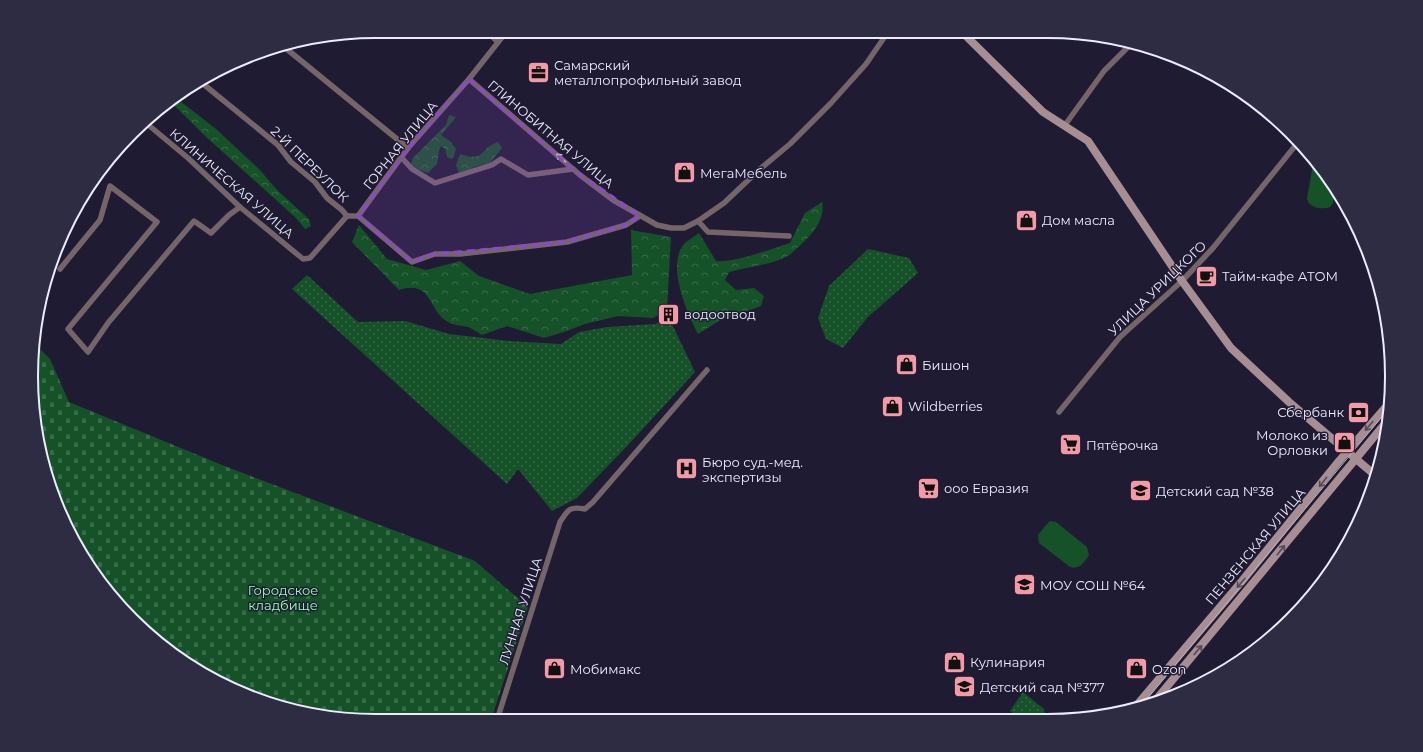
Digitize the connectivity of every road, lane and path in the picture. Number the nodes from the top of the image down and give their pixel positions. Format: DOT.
graph roads {
  1 [pos="494,38"];
  2 [pos="501,38"];
  3 [pos="884,38"];
  4 [pos="968,38"];
  5 [pos="498,42"];
  6 [pos="1127,48"];
  7 [pos="288,50"];
  8 [pos="469,79"];
  9 [pos="204,85"];
  10 [pos="1064,125"];
  11 [pos="149,126"];
  12 [pos="1295,146"];
  13 [pos="408,148"];
  14 [pos="400,157"];
  15 [pos="573,169"];
  16 [pos="240,207"];
  17 [pos="347,216"];
  18 [pos="358,216"];
  19 [pos="640,216"];
  20 [pos="698,221"];
  21 [pos="789,236"];
  22 [pos="60,269"];
  23 [pos="1182,281"];
  24 [pos="707,370"];
  25 [pos="1383,411"];
  26 [pos="1059,412"];
  27 [pos="1381,429"];
  28 [pos="1348,452"];
  29 [pos="1356,459"];
  30 [pos="1371,471"];
  31 [pos="1161,694"];
  32 [pos="1141,700"];
  33 [pos="499,714"];
  1 -- 5 [label="street"];
  2 -- 5 [label="street, ГОРНАЯ УЛИЦА"];
  3 -- 20 [label="street, ГЛИНОБИТНАЯ УЛИЦА"];
  4 -- 10 [label="main road"];
  5 -- 8 [label="street, ГОРНАЯ УЛИЦА"];
  6 -- 10 [label="street"];
  7 -- 13 [label="street"];
  8 -- 13 [label="street, ГОРНАЯ УЛИЦА"];
  15 -- 8 [label="street, ГЛИНОБИТНАЯ УЛИЦА, one-way"];
  9 -- 17 [label="street, 2-Й ПЕРЕУЛОК"];
  10 -- 23 [label="main road"];
  11 -- 16 [label="street, КЛИНИЧЕСКАЯ УЛИЦА"];
  12 -- 23 [label="street, УЛИЦА УРИЦКОГО"];
  13 -- 14 [label="street, ГОРНАЯ УЛИЦА"];
  14 -- 15 [label="street"];
  14 -- 18 [label="street, ГОРНАЯ УЛИЦА"];
  15 -- 19 [label="street, ГЛИНОБИТНАЯ УЛИЦА"];
  16 -- 17 [label="street, КЛИНИЧЕСКАЯ УЛИЦА"];
  16 -- 22 [label="street"];
  17 -- 18 [label="street"];
  18 -- 19 [label="street"];
  19 -- 20 [label="street, ГЛИНОБИТНАЯ УЛИЦА"];
  20 -- 21 [label="street"];
  23 -- 26 [label="street, УЛИЦА УРИЦКОГО"];
  23 -- 28 [label="main road"];
  24 -- 33 [label="street, ЛУННАЯ УЛИЦА"];
  25 -- 28 [label="main road, ПЕНЗЕНСКАЯ УЛИЦА, one-way"];
  27 -- 29 [label="main road, ПЕНЗЕНСКАЯ УЛИЦА"];
  28 -- 29 [label="main road"];
  28 -- 32 [label="main road, ПЕНЗЕНСКАЯ УЛИЦА, one-way"];
  29 -- 30 [label="main road"];
  31 -- 29 [label="main road, ПЕНЗЕНСКАЯ УЛИЦА, one-way"];
}
